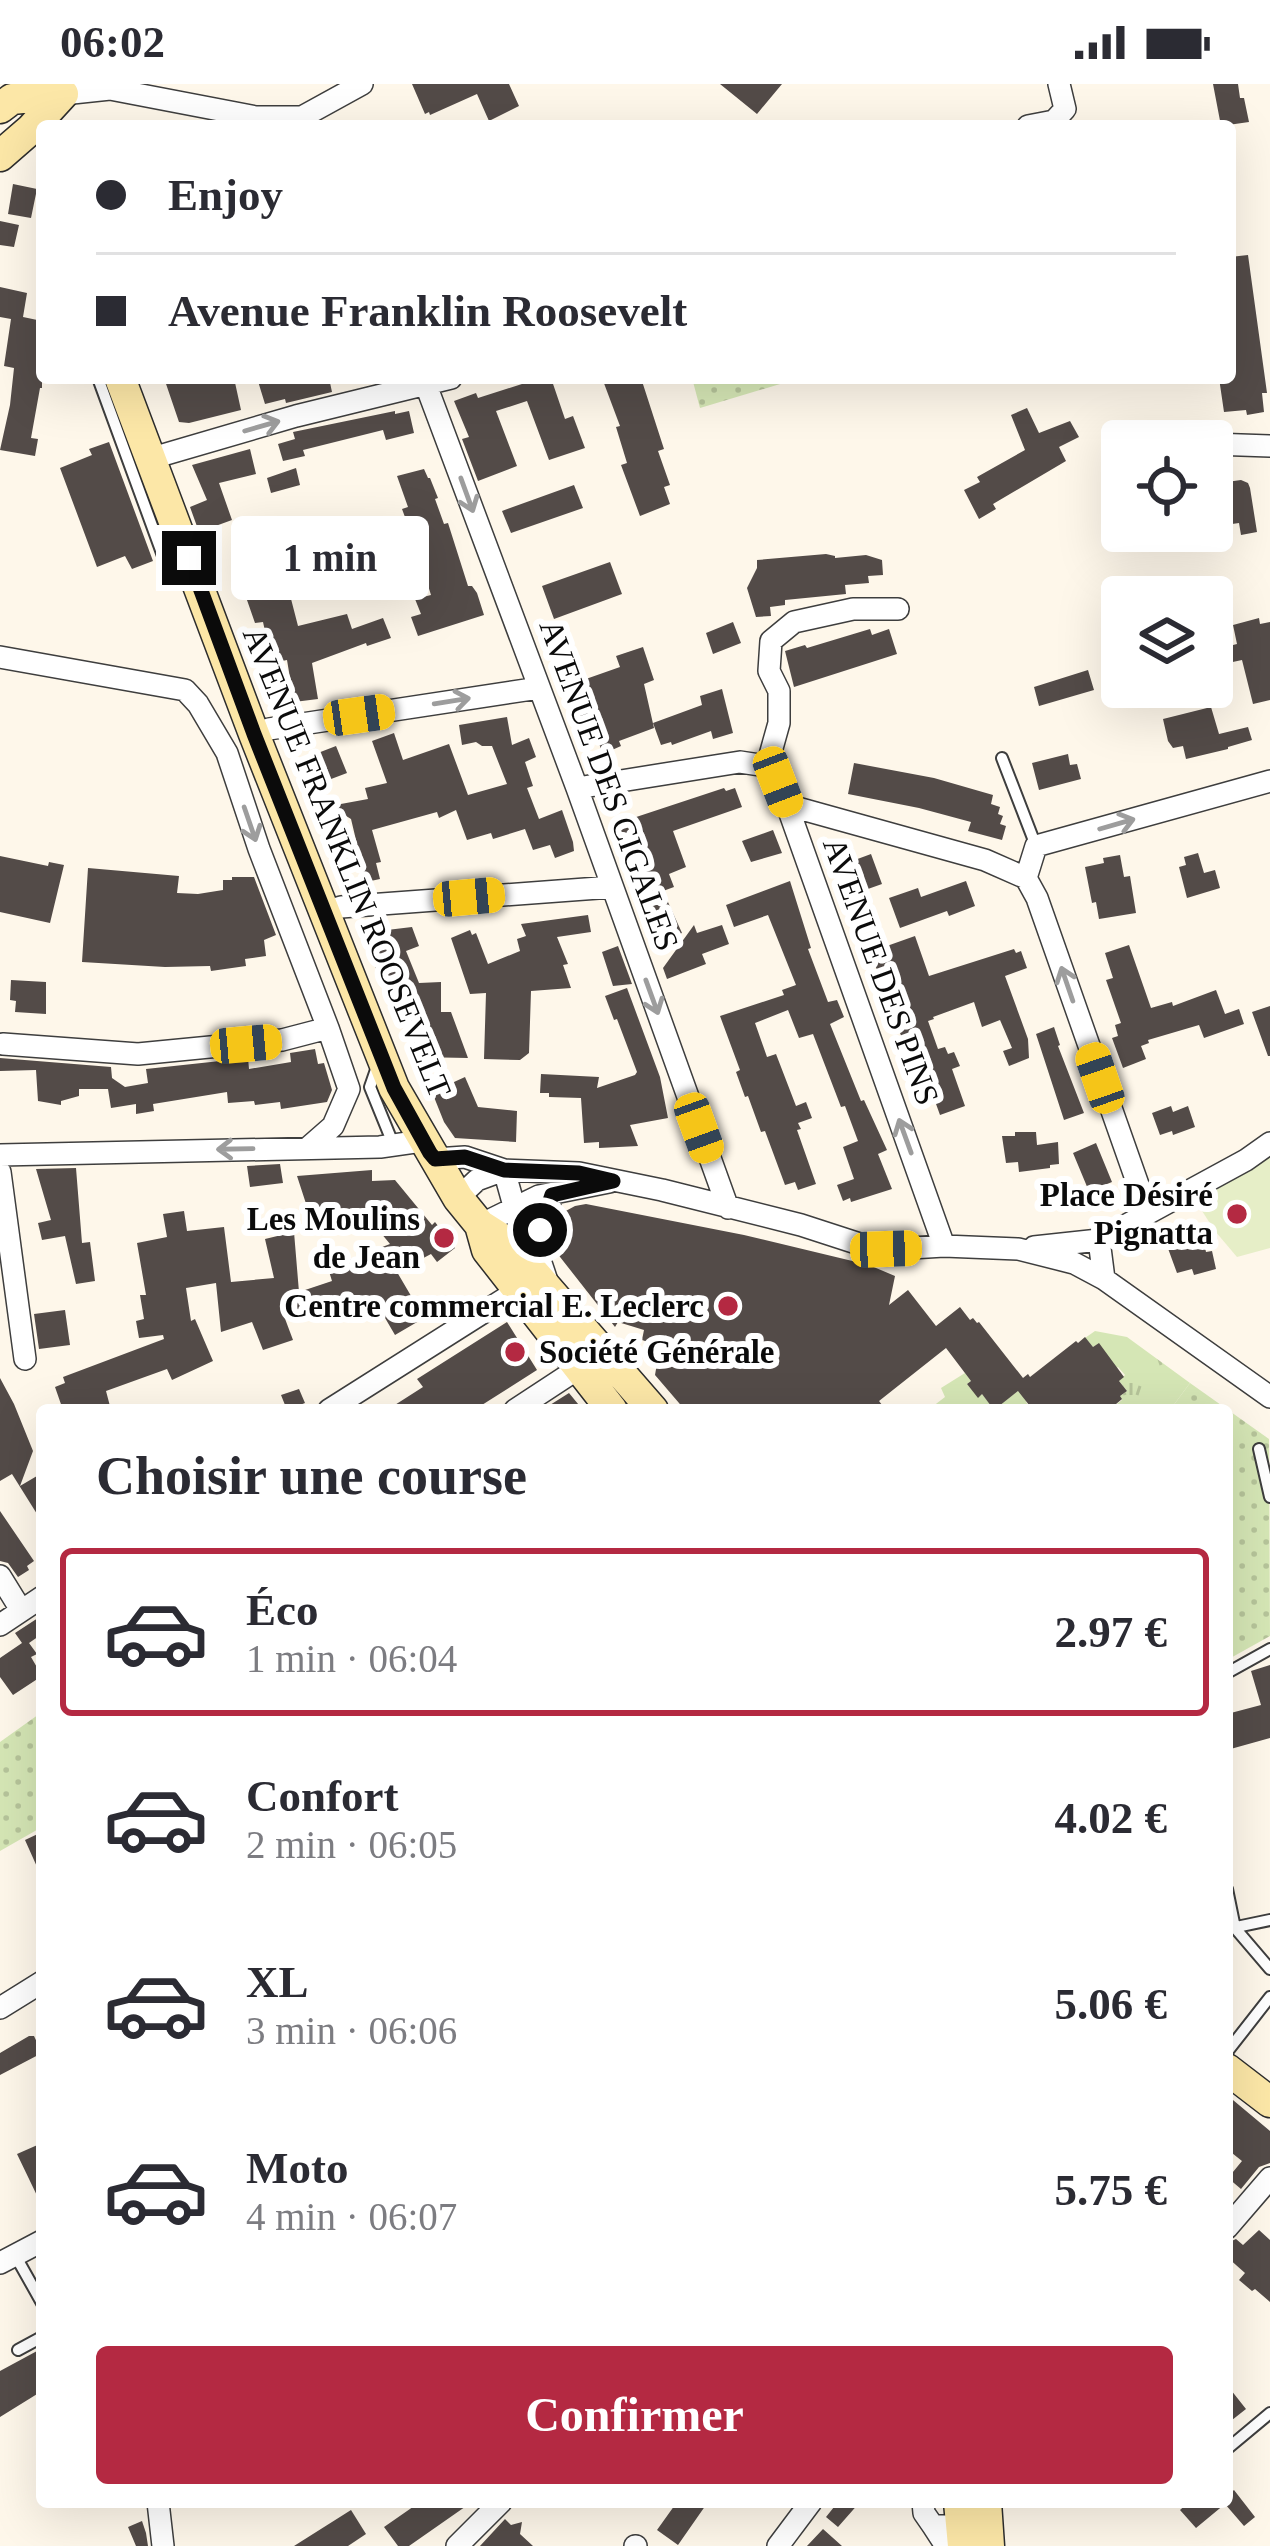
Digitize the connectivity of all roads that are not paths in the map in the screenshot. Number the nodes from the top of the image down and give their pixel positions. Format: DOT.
graph roads {
  1 [pos="362,84"];
  2 [pos="1059,84"];
  3 [pos="56,87"];
  4 [pos="0,108"];
  5 [pos="1067,117"];
  6 [pos="36,120"];
  7 [pos="57,120"];
  8 [pos="67,120"];
  9 [pos="36,121"];
  10 [pos="36,147"];
  11 [pos="0,156"];
  12 [pos="100,384"];
  13 [pos="121,384"];
  14 [pos="430,384"];
  15 [pos="426,385"];
  16 [pos="1233,445"];
  17 [pos="1270,446"];
  18 [pos="149,459"];
  19 [pos="189,558"];
  20 [pos="898,609"];
  21 [pos="0,657"];
  22 [pos="538,688"];
  23 [pos="254,734"];
  24 [pos="1002,758"];
  25 [pos="767,766"];
  26 [pos="1270,781"];
  27 [pos="577,788"];
  28 [pos="787,806"];
  29 [pos="1036,846"];
  30 [pos="1026,878"];
  31 [pos="612,887"];
  32 [pos="324,912"];
  33 [pos="328,1028"];
  34 [pos="3,1044"];
  35 [pos="309,1147"];
  36 [pos="417,1149"];
  37 [pos="0,1155"];
  38 [pos="1264,1155"];
  39 [pos="504,1170"];
  40 [pos="0,1172"];
  41 [pos="613,1181"];
  42 [pos="552,1195"];
  43 [pos="458,1198"];
  44 [pos="514,1206"];
  45 [pos="728,1208"];
  46 [pos="1148,1213"];
  47 [pos="480,1226"];
  48 [pos="1099,1240"];
  49 [pos="944,1246"];
  50 [pos="536,1248"];
  51 [pos="1018,1249"];
  52 [pos="1104,1279"];
  53 [pos="517,1291"];
  54 [pos="550,1292"];
  55 [pos="25,1359"];
  56 [pos="579,1368"];
  57 [pos="1270,1397"];
  58 [pos="338,1404"];
  59 [pos="523,1404"];
  60 [pos="607,1404"];
  61 [pos="648,1404"];
  62 [pos="1259,1449"];
  63 [pos="1270,1497"];
  64 [pos="0,1576"];
  65 [pos="36,1601"];
  66 [pos="21,1610"];
  67 [pos="0,1625"];
  68 [pos="1270,1649"];
  69 [pos="1233,1670"];
  70 [pos="1270,1920"];
  71 [pos="1233,1928"];
  72 [pos="1233,1930"];
  73 [pos="1270,1970"];
  74 [pos="36,1986"];
  75 [pos="1270,1996"];
  76 [pos="0,2008"];
  77 [pos="1233,2044"];
  78 [pos="1233,2073"];
  79 [pos="1270,2102"];
  80 [pos="1266,2182"];
  81 [pos="1233,2215"];
  82 [pos="36,2244"];
  83 [pos="7,2259"];
  84 [pos="36,2295"];
  85 [pos="36,2340"];
  86 [pos="18,2350"];
  87 [pos="1270,2413"];
  88 [pos="1233,2445"];
  89 [pos="159,2508"];
  90 [pos="494,2508"];
  91 [pos="807,2508"];
  92 [pos="924,2508"];
  93 [pos="968,2520"];
  94 [pos="163,2546"];
  95 [pos="458,2546"];
  96 [pos="778,2546"];
  97 [pos="989,2546"];
  98 [pos="1002,2546"];
  1 -- 3 [label="street"];
  2 -- 5 [label="street"];
  3 -- 4 [label="main road"];
  3 -- 6 [label="main road"];
  3 -- 7 [label="lane"];
  3 -- 8 [label="main road"];
  9 -- 11 [label="main road"];
  10 -- 11 [label="main road"];
  12 -- 19 [label="lane"];
  13 -- 18 [label="main road, AVENUE FRANKLIN ROOSEVELT"];
  14 -- 15 [label="street"];
  18 -- 15 [label="street, one-way"];
  15 -- 22 [label="street, AVENUE DES CIGALES, one-way"];
  16 -- 17 [label="street"];
  18 -- 19 [label="main road, AVENUE FRANKLIN ROOSEVELT"];
  19 -- 23 [label="main road, AVENUE FRANKLIN ROOSEVELT"];
  20 -- 25 [label="street"];
  21 -- 33 [label="street, one-way"];
  23 -- 22 [label="street, one-way"];
  22 -- 27 [label="street, AVENUE DES CIGALES"];
  23 -- 32 [label="main road, AVENUE FRANKLIN ROOSEVELT"];
  24 -- 29 [label="lane"];
  25 -- 27 [label="street"];
  25 -- 28 [label="street, AVENUE DES PINS"];
  29 -- 26 [label="street, one-way"];
  27 -- 31 [label="street, AVENUE DES CIGALES"];
  28 -- 30 [label="street"];
  49 -- 28 [label="street, AVENUE DES PINS, one-way"];
  29 -- 30 [label="street"];
  46 -- 30 [label="street, one-way"];
  31 -- 32 [label="street"];
  31 -- 45 [label="street, AVENUE DES CIGALES, one-way"];
  32 -- 36 [label="main road, AVENUE FRANKLIN ROOSEVELT"];
  33 -- 34 [label="street"];
  33 -- 35 [label="street"];
  35 -- 36 [label="street"];
  35 -- 37 [label="street, one-way"];
  36 -- 39 [label="street"];
  36 -- 43 [label="main road, AVENUE FRANKLIN ROOSEVELT"];
  38 -- 46 [label="street"];
  39 -- 41 [label="street"];
  39 -- 43 [label="street"];
  39 -- 44 [label="street, AVENUE FRANKLIN ROOSEVELT"];
  40 -- 55 [label="street"];
  41 -- 42 [label="street"];
  41 -- 45 [label="street"];
  42 -- 44 [label="street"];
  42 -- 50 [label="street"];
  43 -- 47 [label="main road, AVENUE FRANKLIN ROOSEVELT"];
  44 -- 47 [label="street"];
  44 -- 50 [label="street, AVENUE FRANKLIN ROOSEVELT"];
  45 -- 49 [label="street"];
  46 -- 48 [label="street"];
  47 -- 53 [label="main road, AVENUE FRANKLIN ROOSEVELT"];
  47 -- 54 [label="main road, AVENUE FRANKLIN ROOSEVELT"];
  48 -- 51 [label="street"];
  48 -- 52 [label="street"];
  49 -- 51 [label="street"];
  50 -- 54 [label="street, AVENUE FRANKLIN ROOSEVELT"];
  51 -- 52 [label="street"];
  52 -- 57 [label="street"];
  53 -- 56 [label="main road, AVENUE FRANKLIN ROOSEVELT"];
  53 -- 58 [label="street"];
  54 -- 61 [label="main road, AVENUE FRANKLIN ROOSEVELT"];
  56 -- 59 [label="street"];
  56 -- 60 [label="main road, AVENUE FRANKLIN ROOSEVELT"];
  62 -- 63 [label="lane"];
  64 -- 66 [label="street"];
  65 -- 66 [label="street"];
  66 -- 67 [label="street"];
  68 -- 69 [label="lane"];
  70 -- 71 [label="lane"];
  72 -- 73 [label="lane"];
  74 -- 76 [label="street"];
  75 -- 77 [label="lane"];
  78 -- 79 [label="main road"];
  80 -- 81 [label="street"];
  82 -- 83 [label="street"];
  83 -- 84 [label="lane"];
  85 -- 86 [label="lane"];
  87 -- 88 [label="lane"];
  89 -- 94 [label="street"];
  90 -- 95 [label="street"];
  91 -- 96 [label="street"];
  92 -- 93 [label="street"];
  93 -- 97 [label="main road"];
  93 -- 98 [label="street"];
}
